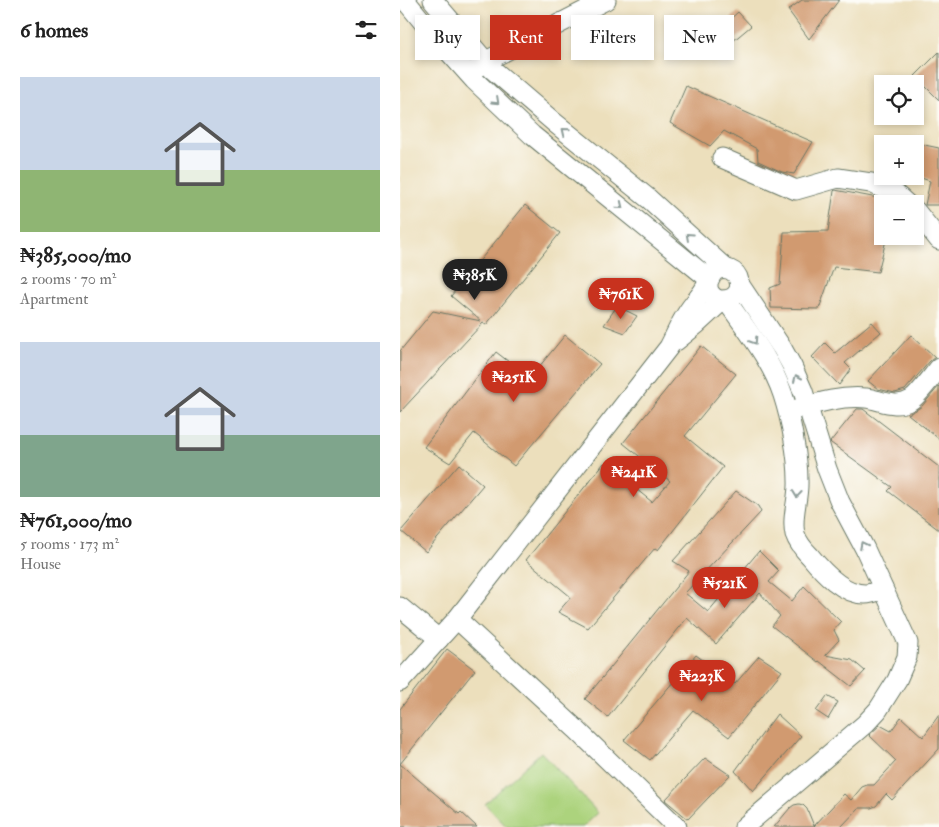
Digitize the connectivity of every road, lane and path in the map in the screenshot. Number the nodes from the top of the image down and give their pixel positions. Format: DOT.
graph roads {
  1 [pos="405,0"];
  2 [pos="433,0"];
  3 [pos="606,0"];
  4 [pos="486,62"];
  5 [pos="468,74"];
  6 [pos="722,158"];
  7 [pos="897,195"];
  8 [pos="924,221"];
  9 [pos="939,240"];
  10 [pos="725,268"];
  11 [pos="708,282"];
  12 [pos="740,285"];
  13 [pos="725,300"];
  14 [pos="669,347"];
  15 [pos="939,368"];
  16 [pos="808,406"];
  17 [pos="787,411"];
  18 [pos="883,589"];
  19 [pos="400,607"];
  20 [pos="457,619"];
  21 [pos="439,639"];
  22 [pos="400,682"];
  23 [pos="677,827"];
  24 [pos="744,827"];
  1 -- 5 [label="street"];
  2 -- 4 [label="street"];
  3 -- 4 [label="street"];
  4 -- 5 [label="street"];
  10 -- 4 [label="street, one-way"];
  5 -- 11 [label="street, one-way"];
  6 -- 7 [label="street"];
  8 -- 9 [label="street"];
  10 -- 11 [label="street"];
  10 -- 12 [label="street"];
  11 -- 13 [label="street"];
  11 -- 14 [label="street"];
  12 -- 13 [label="street"];
  16 -- 12 [label="street, one-way"];
  13 -- 14 [label="street"];
  13 -- 17 [label="street, one-way"];
  14 -- 20 [label="street"];
  15 -- 16 [label="street"];
  16 -- 17 [label="street"];
  18 -- 16 [label="street, one-way"];
  17 -- 18 [label="street, one-way"];
  18 -- 24 [label="street"];
  19 -- 21 [label="street"];
  20 -- 21 [label="street"];
  20 -- 23 [label="street"];
  21 -- 22 [label="street"];
}
